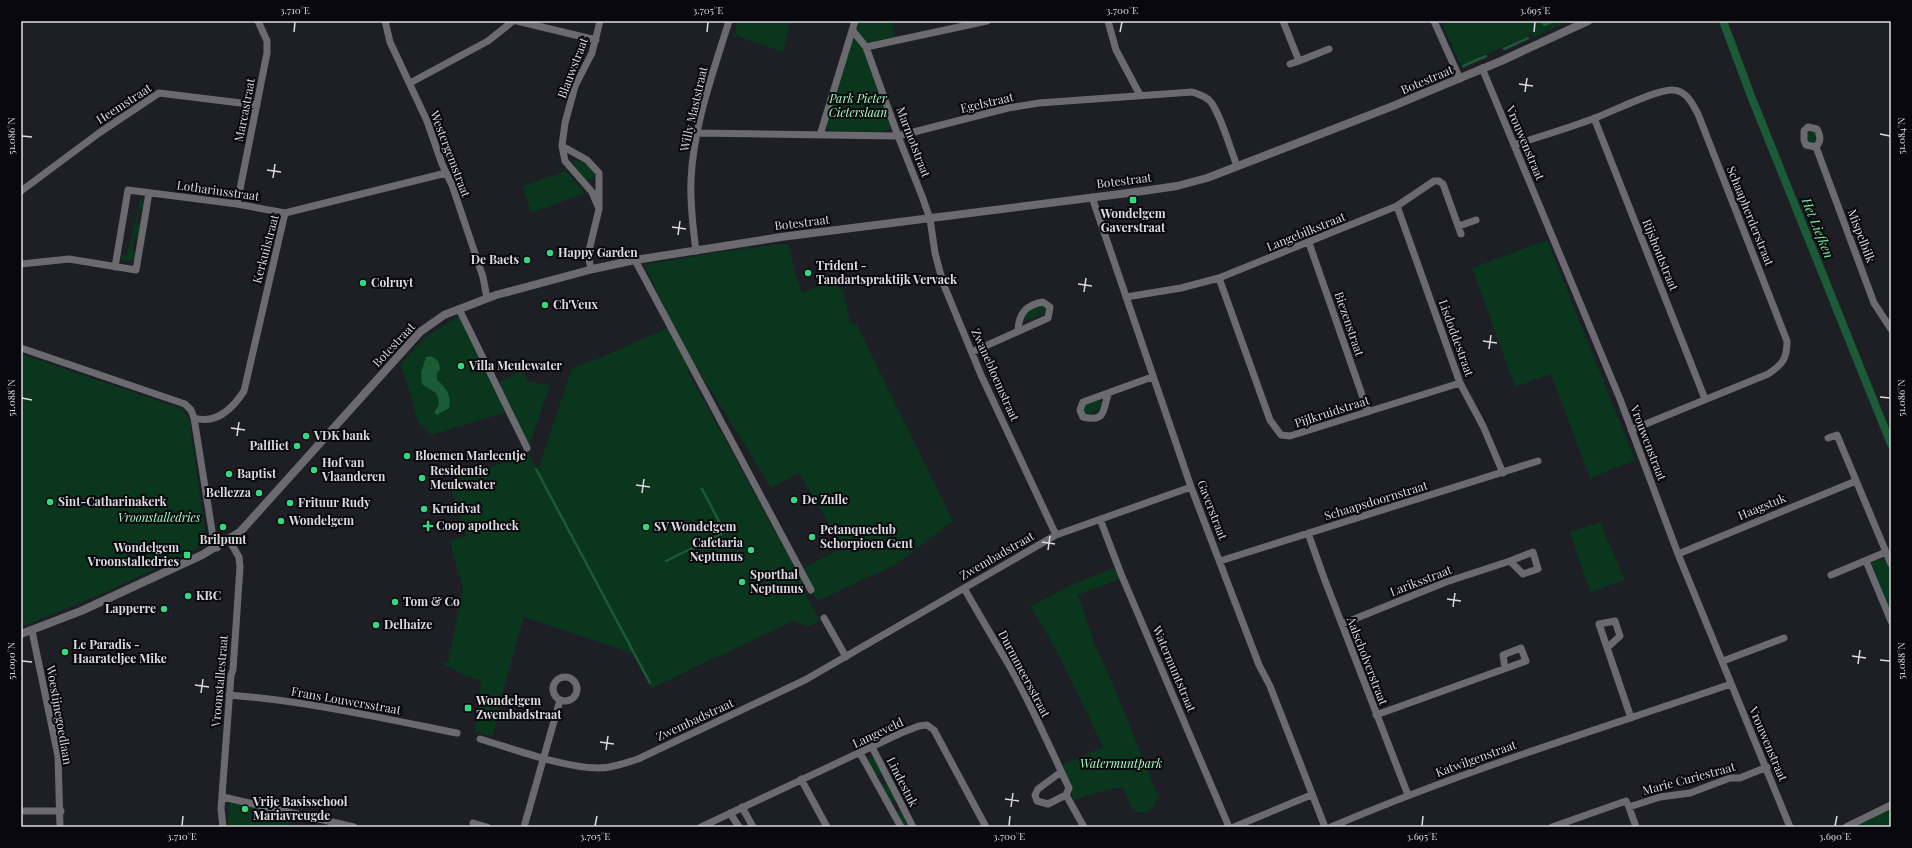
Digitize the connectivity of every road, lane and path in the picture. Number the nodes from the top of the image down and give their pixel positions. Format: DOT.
graph roads {
  1 [pos="258,21"];
  2 [pos="385,21"];
  3 [pos="513,21"];
  4 [pos="517,21"];
  5 [pos="600,21"];
  6 [pos="730,21"];
  7 [pos="855,21"];
  8 [pos="987,21"];
  9 [pos="1108,21"];
  10 [pos="1283,21"];
  11 [pos="1434,21"];
  12 [pos="1588,21"];
  13 [pos="854,31"];
  14 [pos="596,40"];
  15 [pos="866,46"];
  16 [pos="1329,49"];
  17 [pos="1299,61"];
  18 [pos="1290,64"];
  19 [pos="1482,68"];
  20 [pos="1460,79"];
  21 [pos="410,83"];
  22 [pos="1140,95"];
  23 [pos="257,105"];
  24 [pos="1594,118"];
  25 [pos="697,133"];
  26 [pos="820,135"];
  27 [pos="898,136"];
  28 [pos="1514,145"];
  29 [pos="562,146"];
  30 [pos="1816,147"];
  31 [pos="1237,166"];
  32 [pos="446,173"];
  33 [pos="21,191"];
  34 [pos="149,193"];
  35 [pos="1092,197"];
  36 [pos="237,204"];
  37 [pos="1397,206"];
  38 [pos="599,209"];
  39 [pos="285,213"];
  40 [pos="930,219"];
  41 [pos="1476,220"];
  42 [pos="1459,226"];
  43 [pos="1461,234"];
  44 [pos="1309,243"];
  45 [pos="696,251"];
  46 [pos="635,260"];
  47 [pos="21,264"];
  48 [pos="115,267"];
  49 [pos="591,269"];
  50 [pos="1219,278"];
  51 [pos="1126,297"];
  52 [pos="487,298"];
  53 [pos="459,309"];
  54 [pos="1891,329"];
  55 [pos="1018,330"];
  56 [pos="21,348"];
  57 [pos="972,352"];
  58 [pos="1152,377"];
  59 [pos="1460,383"];
  60 [pos="1109,393"];
  61 [pos="1705,399"];
  62 [pos="1368,412"];
  63 [pos="194,418"];
  64 [pos="1631,430"];
  65 [pos="1828,438"];
  66 [pos="527,448"];
  67 [pos="1538,461"];
  68 [pos="1503,472"];
  69 [pos="1856,481"];
  70 [pos="1191,486"];
  71 [pos="1100,519"];
  72 [pos="1308,533"];
  73 [pos="1056,535"];
  74 [pos="229,540"];
  75 [pos="217,548"];
  76 [pos="1886,552"];
  77 [pos="1678,554"];
  78 [pos="1220,560"];
  79 [pos="1510,561"];
  80 [pos="1866,561"];
  81 [pos="1891,564"];
  82 [pos="1831,575"];
  83 [pos="964,588"];
  84 [pos="811,590"];
  85 [pos="824,618"];
  86 [pos="1891,621"];
  87 [pos="1342,624"];
  88 [pos="32,631"];
  89 [pos="21,634"];
  90 [pos="1784,638"];
  91 [pos="1608,647"];
  92 [pos="846,657"];
  93 [pos="1723,661"];
  94 [pos="1504,668"];
  95 [pos="1731,684"];
  96 [pos="229,695"];
  97 [pos="560,700"];
  98 [pos="1376,715"];
  99 [pos="1631,718"];
  100 [pos="458,733"];
  101 [pos="480,739"];
  102 [pos="872,747"];
  103 [pos="860,753"];
  104 [pos="544,758"];
  105 [pos="1766,767"];
  106 [pos="1061,772"];
  107 [pos="801,779"];
  108 [pos="1066,795"];
  109 [pos="1311,795"];
  110 [pos="1408,795"];
  111 [pos="222,797"];
  112 [pos="1891,805"];
  113 [pos="742,807"];
  114 [pos="1629,807"];
  115 [pos="21,811"];
  116 [pos="61,811"];
  117 [pos="730,813"];
  118 [pos="473,823"];
  119 [pos="60,827"];
  120 [pos="223,827"];
  121 [pos="354,827"];
  122 [pos="488,827"];
  123 [pos="524,827"];
  124 [pos="701,827"];
  125 [pos="739,827"];
  126 [pos="753,827"];
  127 [pos="827,827"];
  128 [pos="901,827"];
  129 [pos="913,827"];
  130 [pos="986,827"];
  131 [pos="1084,827"];
  132 [pos="1229,827"];
  133 [pos="1234,827"];
  134 [pos="1324,827"];
  135 [pos="1331,827"];
  136 [pos="1552,827"];
  137 [pos="1636,827"];
  138 [pos="1790,827"];
  139 [pos="1846,827"];
  1 -- 23 [label="street, Marcastraat"];
  2 -- 21 [label="street, Westergemstraat"];
  3 -- 21 [label="street"];
  4 -- 14 [label="street"];
  5 -- 14 [label="street, Blauwstraat"];
  6 -- 25 [label="street, Willy Maststraat"];
  7 -- 13 [label="street"];
  8 -- 15 [label="street"];
  9 -- 22 [label="street"];
  10 -- 17 [label="street"];
  11 -- 20 [label="street"];
  12 -- 19 [label="street, Botestraat"];
  13 -- 15 [label="street, Marmotstraat"];
  13 -- 26 [label="street"];
  14 -- 29 [label="street, Blauwstraat"];
  15 -- 27 [label="street, Marmotstraat"];
  16 -- 17 [label="street"];
  17 -- 18 [label="street"];
  19 -- 20 [label="street, Botestraat"];
  19 -- 28 [label="street, Vrouwenstraat"];
  20 -- 31 [label="street, Botestraat"];
  21 -- 32 [label="street, Westergemstraat"];
  22 -- 27 [label="street, Egelstraat"];
  22 -- 31 [label="street, Egelstraat"];
  23 -- 33 [label="street, Heemstraat"];
  23 -- 36 [label="street, Marcastraat"];
  24 -- 28 [label="street, Schaapherderstraat"];
  24 -- 61 [label="street, Rijshoutstraat"];
  24 -- 61 [label="street, Schaapherderstraat"];
  25 -- 26 [label="street, Egelstraat"];
  25 -- 45 [label="street, Willy Maststraat"];
  26 -- 27 [label="street, Egelstraat"];
  27 -- 40 [label="street, Marmotstraat"];
  28 -- 64 [label="street, Vrouwenstraat"];
  29 -- 38 [label="street, Blauwstraat"];
  29 -- 38 [label="street"];
  30 -- 54 [label="street, Mispelbilk"];
  31 -- 35 [label="street, Botestraat"];
  32 -- 39 [label="street, Kerkuilstraat"];
  32 -- 52 [label="street, Westergemstraat"];
  34 -- 36 [label="street, Lothariusstraat"];
  34 -- 48 [label="street"];
  34 -- 48 [label="street, Lothariusstraat"];
  35 -- 40 [label="street, Botestraat"];
  35 -- 51 [label="street, Gaverstraat"];
  36 -- 39 [label="street, Lothariusstraat"];
  37 -- 42 [label="street, Langebilkstraat"];
  37 -- 44 [label="street, Langebilkstraat"];
  37 -- 59 [label="street, Lisdoddestraat"];
  38 -- 49 [label="street"];
  39 -- 63 [label="street, Kerkuilstraat"];
  40 -- 45 [label="street, Botestraat"];
  40 -- 57 [label="street, Zwanebloemstraat"];
  41 -- 42 [label="street"];
  42 -- 43 [label="street, Langebilkstraat"];
  44 -- 50 [label="street, Langebilkstraat"];
  44 -- 62 [label="street, Biezenstraat"];
  45 -- 46 [label="street, Botestraat"];
  46 -- 49 [label="street, Botestraat"];
  46 -- 84 [label="street"];
  47 -- 48 [label="street"];
  49 -- 52 [label="street, Botestraat"];
  50 -- 51 [label="street, Langebilkstraat"];
  50 -- 62 [label="street, Pijlkruidstraat"];
  51 -- 58 [label="street, Gaverstraat"];
  52 -- 53 [label="street, Botestraat"];
  53 -- 66 [label="street"];
  53 -- 74 [label="street, Botestraat"];
  55 -- 55 [label="street"];
  55 -- 57 [label="street"];
  56 -- 63 [label="street"];
  57 -- 73 [label="street, Zwanebloemstraat"];
  58 -- 60 [label="street"];
  58 -- 70 [label="street, Gaverstraat"];
  59 -- 62 [label="street, Pijlkruidstraat"];
  59 -- 68 [label="street, Lisdoddestraat"];
  61 -- 64 [label="street, Schaapherderstraat"];
  63 -- 75 [label="street"];
  64 -- 77 [label="street, Vrouwenstraat"];
  65 -- 69 [label="street"];
  67 -- 68 [label="street, Schaapsdoornstraat"];
  68 -- 72 [label="street, Schaapsdoornstraat"];
  69 -- 76 [label="street"];
  69 -- 77 [label="street, Haagstuk"];
  70 -- 71 [label="street, Zwembadstraat"];
  70 -- 78 [label="street, Gaverstraat"];
  71 -- 73 [label="street, Zwembadstraat"];
  71 -- 132 [label="street, Watermuntstraat"];
  72 -- 78 [label="street, Schaapsdoornstraat"];
  72 -- 87 [label="street, Aalscholverstraat"];
  73 -- 83 [label="street, Zwembadstraat"];
  74 -- 75 [label="street"];
  74 -- 96 [label="street, Vroonstallestraat"];
  75 -- 88 [label="street"];
  76 -- 80 [label="street"];
  76 -- 81 [label="street"];
  77 -- 93 [label="street, Vrouwenstraat"];
  78 -- 109 [label="street, Gaverstraat"];
  79 -- 87 [label="street, Lariksstraat"];
  80 -- 82 [label="street"];
  80 -- 86 [label="street"];
  83 -- 92 [label="street, Zwembadstraat"];
  83 -- 106 [label="street, Durmmeersstraat"];
  85 -- 92 [label="street"];
  87 -- 98 [label="street, Aalscholverstraat"];
  88 -- 89 [label="street"];
  88 -- 116 [label="street, Woestijnegoedlaan"];
  90 -- 93 [label="street"];
  91 -- 99 [label="street"];
  92 -- 104 [label="street, Zwembadstraat"];
  93 -- 95 [label="street, Vrouwenstraat"];
  94 -- 98 [label="street"];
  95 -- 99 [label="street, Katwilgenstraat"];
  95 -- 105 [label="street, Vrouwenstraat"];
  96 -- 100 [label="street, Frans Louwersstraat"];
  96 -- 111 [label="street, Vroonstallestraat"];
  97 -- 104 [label="street"];
  98 -- 110 [label="street, Aalscholverstraat"];
  99 -- 110 [label="street, Katwilgenstraat"];
  101 -- 104 [label="street, Zwembadstraat"];
  102 -- 103 [label="street, Langeveld"];
  102 -- 129 [label="street, Lindestuk"];
  102 -- 130 [label="street, Langeveld"];
  103 -- 107 [label="street, Langeveld"];
  103 -- 128 [label="street, Lindestuk"];
  104 -- 123 [label="street"];
  105 -- 114 [label="street, Marie Curiestraat"];
  105 -- 138 [label="street, Vrouwenstraat"];
  106 -- 108 [label="street, Durmmeersstraat"];
  106 -- 108 [label="street"];
  107 -- 113 [label="street, Langeveld"];
  107 -- 127 [label="street"];
  108 -- 131 [label="street"];
  109 -- 133 [label="street"];
  109 -- 134 [label="street, Gaverstraat"];
  110 -- 135 [label="street, Katwilgenstraat"];
  111 -- 120 [label="street, Vroonstallestraat"];
  111 -- 121 [label="street"];
  112 -- 139 [label="street"];
  113 -- 117 [label="street, Langeveld"];
  113 -- 126 [label="street"];
  114 -- 136 [label="street, Marie Curiestraat"];
  114 -- 137 [label="street"];
  115 -- 116 [label="street"];
  116 -- 119 [label="street, Woestijnegoedlaan"];
  117 -- 124 [label="street, Langeveld"];
  117 -- 125 [label="street"];
  118 -- 122 [label="street"];
}
